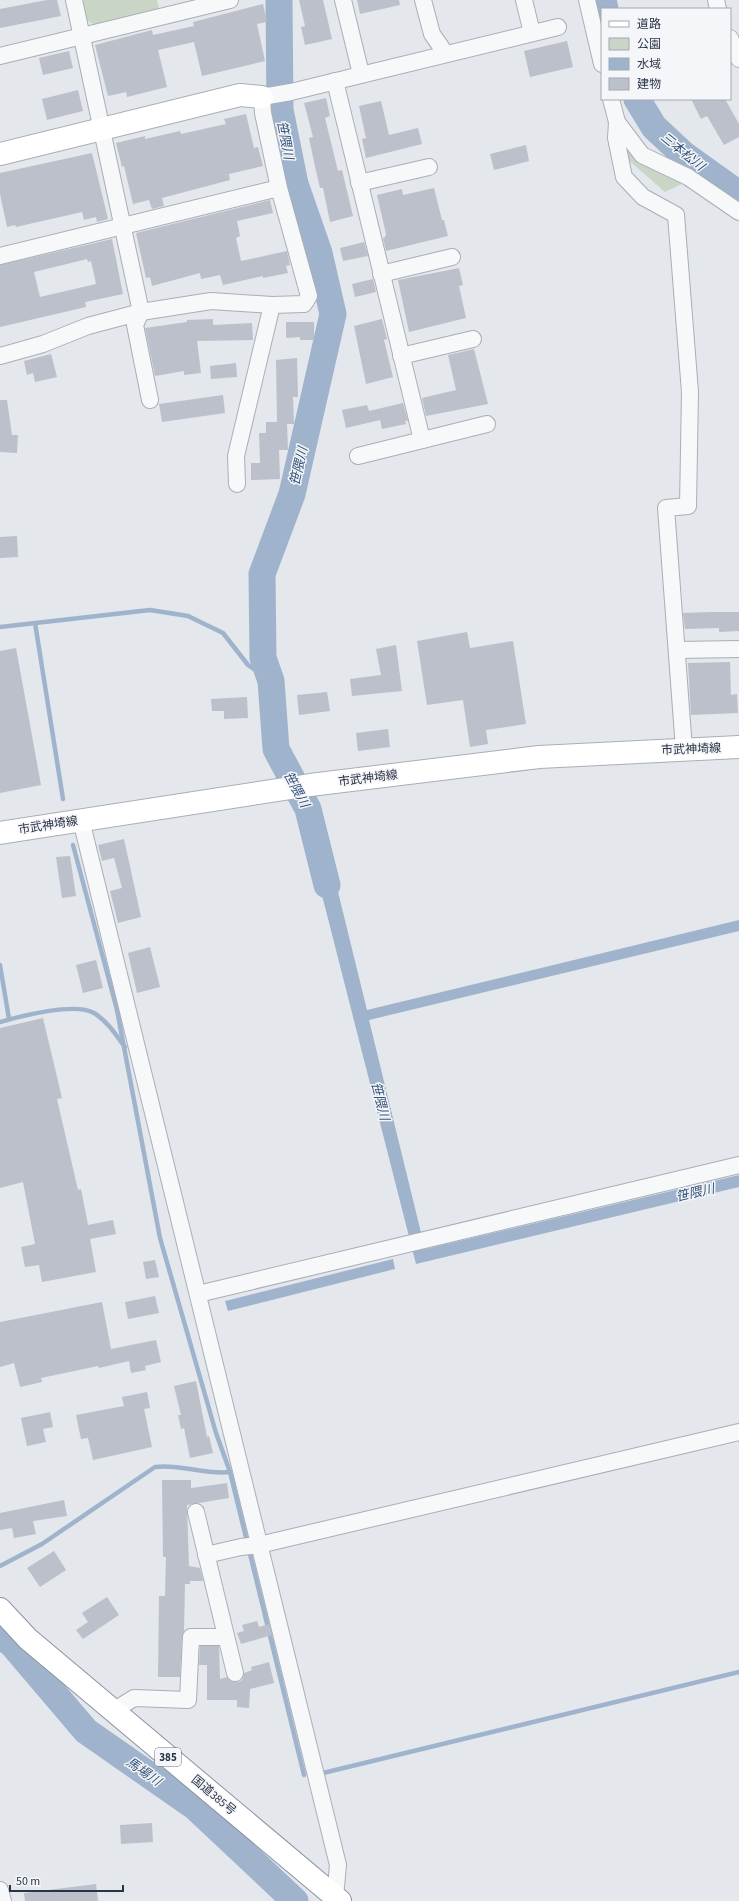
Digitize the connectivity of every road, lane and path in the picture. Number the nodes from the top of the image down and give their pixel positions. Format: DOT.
graph roads {
  1 [pos="74,0"];
  2 [pos="230,0"];
  3 [pos="343,0"];
  4 [pos="424,0"];
  5 [pos="524,0"];
  6 [pos="587,0"];
  7 [pos="558,27"];
  8 [pos="532,33"];
  9 [pos="82,37"];
  10 [pos="731,40"];
  11 [pos="446,54"];
  12 [pos="0,56"];
  13 [pos="739,59"];
  14 [pos="601,60"];
  15 [pos="361,74"];
  16 [pos="335,81"];
  17 [pos="262,97"];
  18 [pos="611,100"];
  19 [pos="617,122"];
  20 [pos="101,130"];
  21 [pos="0,154"];
  22 [pos="429,167"];
  23 [pos="359,184"];
  24 [pos="279,188"];
  25 [pos="739,212"];
  26 [pos="122,226"];
  27 [pos="0,256"];
  28 [pos="452,257"];
  29 [pos="381,274"];
  30 [pos="272,305"];
  31 [pos="141,312"];
  32 [pos="473,339"];
  33 [pos="0,356"];
  34 [pos="401,356"];
  35 [pos="150,400"];
  36 [pos="487,424"];
  37 [pos="422,440"];
  38 [pos="358,456"];
  39 [pos="237,484"];
  40 [pos="739,649"];
  41 [pos="677,650"];
  42 [pos="739,748"];
  43 [pos="684,749"];
  44 [pos="81,820"];
  45 [pos="0,833"];
  46 [pos="739,1165"];
  47 [pos="198,1294"];
  48 [pos="739,1432"];
  49 [pos="196,1512"];
  50 [pos="259,1545"];
  51 [pos="206,1555"];
  52 [pos="0,1609"];
  53 [pos="226,1637"];
  54 [pos="235,1674"];
  55 [pos="113,1711"];
  56 [pos="0,1891"];
  57 [pos="338,1899"];
  58 [pos="3,1901"];
  1 -- 9 [label="street"];
  2 -- 9 [label="street"];
  3 -- 15 [label="street"];
  4 -- 11 [label="street"];
  5 -- 8 [label="street"];
  6 -- 14 [label="street"];
  7 -- 8 [label="street"];
  8 -- 11 [label="street"];
  9 -- 12 [label="street"];
  9 -- 20 [label="street"];
  10 -- 13 [label="street"];
  11 -- 15 [label="street"];
  15 -- 16 [label="street"];
  16 -- 17 [label="street"];
  16 -- 23 [label="street"];
  17 -- 20 [label="main road"];
  17 -- 24 [label="street"];
  18 -- 19 [label="street"];
  19 -- 25 [label="street"];
  19 -- 41 [label="street"];
  20 -- 21 [label="main road"];
  20 -- 26 [label="street"];
  22 -- 23 [label="street"];
  23 -- 29 [label="street"];
  24 -- 26 [label="street"];
  24 -- 30 [label="street"];
  26 -- 27 [label="street"];
  26 -- 31 [label="street"];
  28 -- 29 [label="street"];
  29 -- 34 [label="street"];
  30 -- 31 [label="street"];
  30 -- 39 [label="street"];
  31 -- 33 [label="street"];
  31 -- 35 [label="street"];
  32 -- 34 [label="street"];
  34 -- 37 [label="street"];
  36 -- 37 [label="street"];
  37 -- 38 [label="street"];
  40 -- 41 [label="street"];
  41 -- 43 [label="street"];
  42 -- 43 [label="main road, 市武神埼線"];
  43 -- 44 [label="main road, 市武神埼線"];
  44 -- 45 [label="main road, 市武神埼線"];
  44 -- 47 [label="street"];
  46 -- 47 [label="street"];
  47 -- 50 [label="street"];
  48 -- 50 [label="street"];
  49 -- 51 [label="street"];
  50 -- 51 [label="street"];
  50 -- 57 [label="street"];
  51 -- 53 [label="street"];
  52 -- 55 [label="main road, 国道385号 / 385"];
  53 -- 54 [label="street"];
  53 -- 55 [label="street"];
  55 -- 57 [label="main road, 国道385号 / 385"];
  56 -- 58 [label="street"];
}
